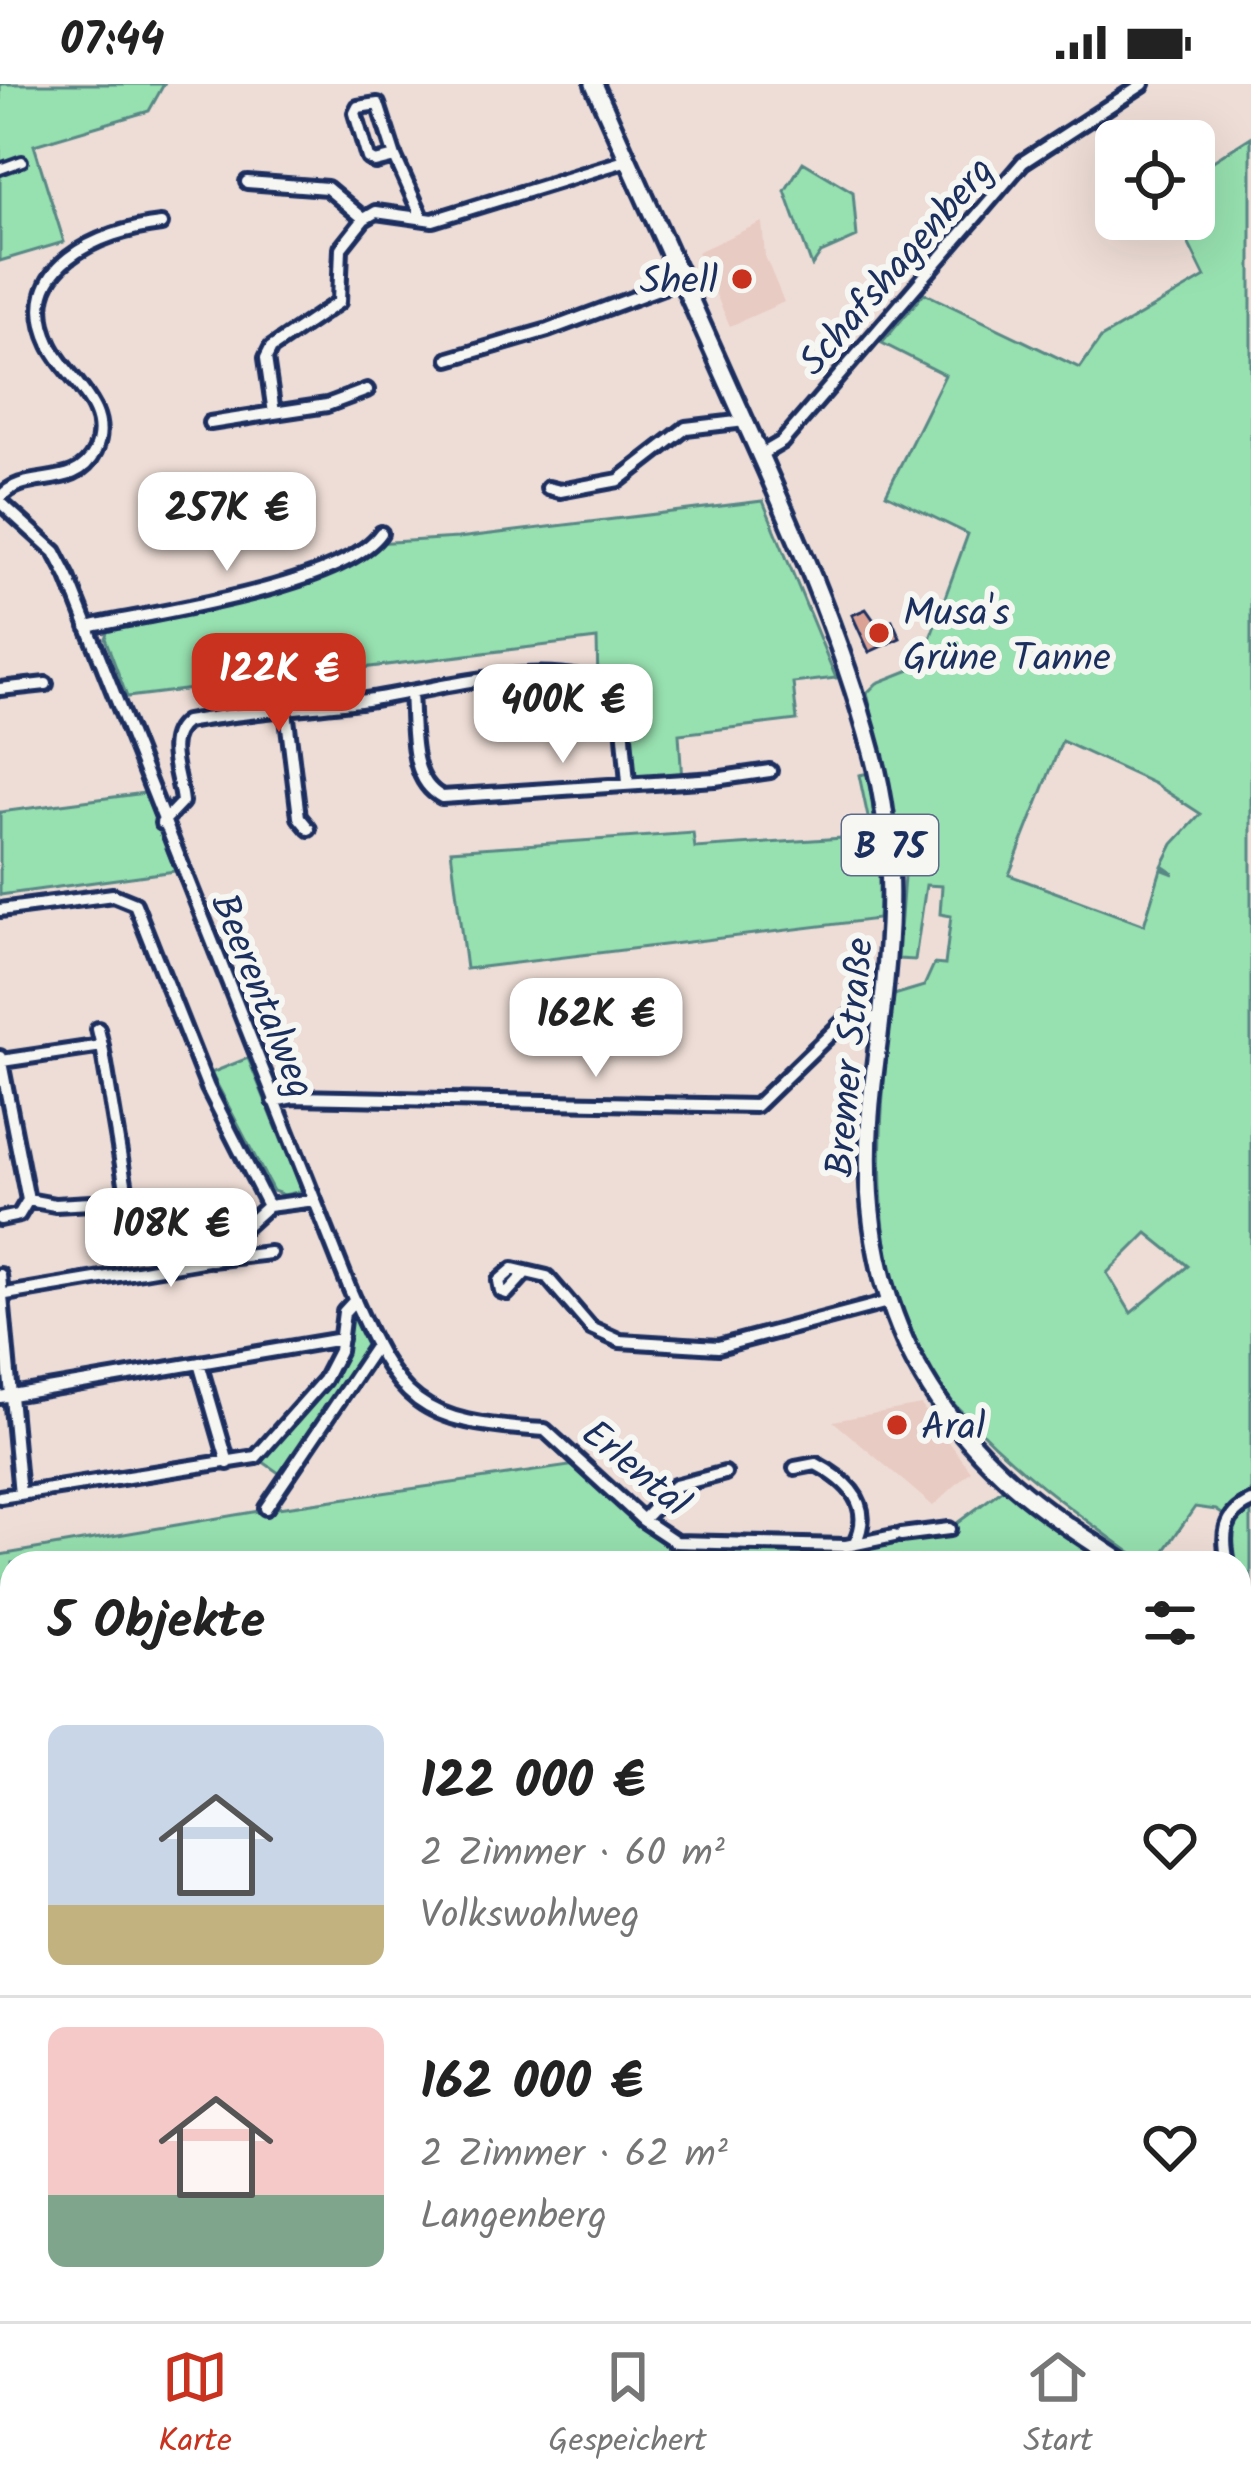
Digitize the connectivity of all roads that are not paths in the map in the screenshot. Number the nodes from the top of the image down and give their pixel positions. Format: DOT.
graph roads {
  1 [pos="594,84"];
  2 [pos="1143,84"];
  3 [pos="395,157"];
  4 [pos="628,160"];
  5 [pos="22,161"];
  6 [pos="0,169"];
  7 [pos="247,182"];
  8 [pos="421,215"];
  9 [pos="364,219"];
  10 [pos="161,224"];
  11 [pos="682,280"];
  12 [pos="449,358"];
  13 [pos="367,391"];
  14 [pos="274,413"];
  15 [pos="745,421"];
  16 [pos="210,424"];
  17 [pos="760,455"];
  18 [pos="548,488"];
  19 [pos="0,500"];
  20 [pos="381,533"];
  21 [pos="88,627"];
  22 [pos="46,684"];
  23 [pos="0,689"];
  24 [pos="411,694"];
  25 [pos="286,710"];
  26 [pos="770,771"];
  27 [pos="628,783"];
  28 [pos="162,824"];
  29 [pos="309,830"];
  30 [pos="0,910"];
  31 [pos="882,1020"];
  32 [pos="98,1029"];
  33 [pos="102,1046"];
  34 [pos="1,1059"];
  35 [pos="274,1101"];
  36 [pos="28,1200"];
  37 [pos="315,1200"];
  38 [pos="268,1205"];
  39 [pos="0,1219"];
  40 [pos="270,1253"];
  41 [pos="208,1260"];
  42 [pos="526,1271"];
  43 [pos="0,1275"];
  44 [pos="1,1295"];
  45 [pos="355,1300"];
  46 [pos="888,1302"];
  47 [pos="341,1339"];
  48 [pos="375,1347"];
  49 [pos="199,1363"];
  50 [pos="6,1396"];
  51 [pos="228,1463"];
  52 [pos="795,1468"];
  53 [pos="725,1473"];
  54 [pos="20,1494"];
  55 [pos="0,1497"];
  56 [pos="1251,1502"];
  57 [pos="266,1508"];
  58 [pos="644,1520"];
  59 [pos="949,1529"];
  60 [pos="856,1541"];
  61 [pos="1107,1551"];
  62 [pos="1227,1551"];
  1 -- 4 [label="main road, Bremer Straße / B 75"];
  2 -- 17 [label="street, Schafshagenberg"];
  3 -- 3 [label="street"];
  3 -- 8 [label="street"];
  4 -- 8 [label="street"];
  4 -- 11 [label="main road, Bremer Straße / B 75"];
  5 -- 6 [label="street"];
  7 -- 9 [label="street"];
  8 -- 9 [label="street"];
  9 -- 14 [label="street"];
  10 -- 19 [label="street"];
  11 -- 12 [label="street"];
  11 -- 15 [label="main road, Bremer Straße / B 75"];
  13 -- 14 [label="street"];
  14 -- 16 [label="street"];
  15 -- 17 [label="main road, Bremer Straße / B 75"];
  15 -- 18 [label="street"];
  17 -- 31 [label="main road, Bremer Straße / B 75"];
  19 -- 21 [label="street, Beerentalweg"];
  20 -- 21 [label="street"];
  21 -- 28 [label="street, Beerentalweg"];
  22 -- 23 [label="street"];
  24 -- 25 [label="street"];
  24 -- 27 [label="street"];
  24 -- 27 [label="street"];
  25 -- 28 [label="street"];
  25 -- 29 [label="street"];
  26 -- 27 [label="street"];
  28 -- 35 [label="street, Beerentalweg"];
  30 -- 38 [label="street"];
  31 -- 35 [label="street"];
  31 -- 46 [label="main road, Bremer Straße / B 75"];
  32 -- 33 [label="street"];
  33 -- 34 [label="street"];
  33 -- 36 [label="street"];
  34 -- 36 [label="street"];
  35 -- 37 [label="street, Beerentalweg"];
  36 -- 39 [label="street"];
  37 -- 38 [label="street"];
  37 -- 45 [label="street, Beerentalweg"];
  38 -- 41 [label="street"];
  40 -- 41 [label="street"];
  41 -- 44 [label="street"];
  42 -- 46 [label="street"];
  43 -- 44 [label="street"];
  44 -- 50 [label="street"];
  45 -- 47 [label="street"];
  45 -- 48 [label="street, Beerentalweg"];
  46 -- 61 [label="main road, Bremer Straße / B 75"];
  47 -- 49 [label="street"];
  47 -- 51 [label="street"];
  48 -- 57 [label="street"];
  48 -- 58 [label="street, Erlental"];
  49 -- 50 [label="street"];
  49 -- 51 [label="street"];
  50 -- 54 [label="street"];
  51 -- 54 [label="street"];
  52 -- 60 [label="street"];
  53 -- 58 [label="street"];
  54 -- 55 [label="street"];
  56 -- 62 [label="street"];
  58 -- 60 [label="street, Erlental"];
  59 -- 60 [label="street, Erlental"];
}
